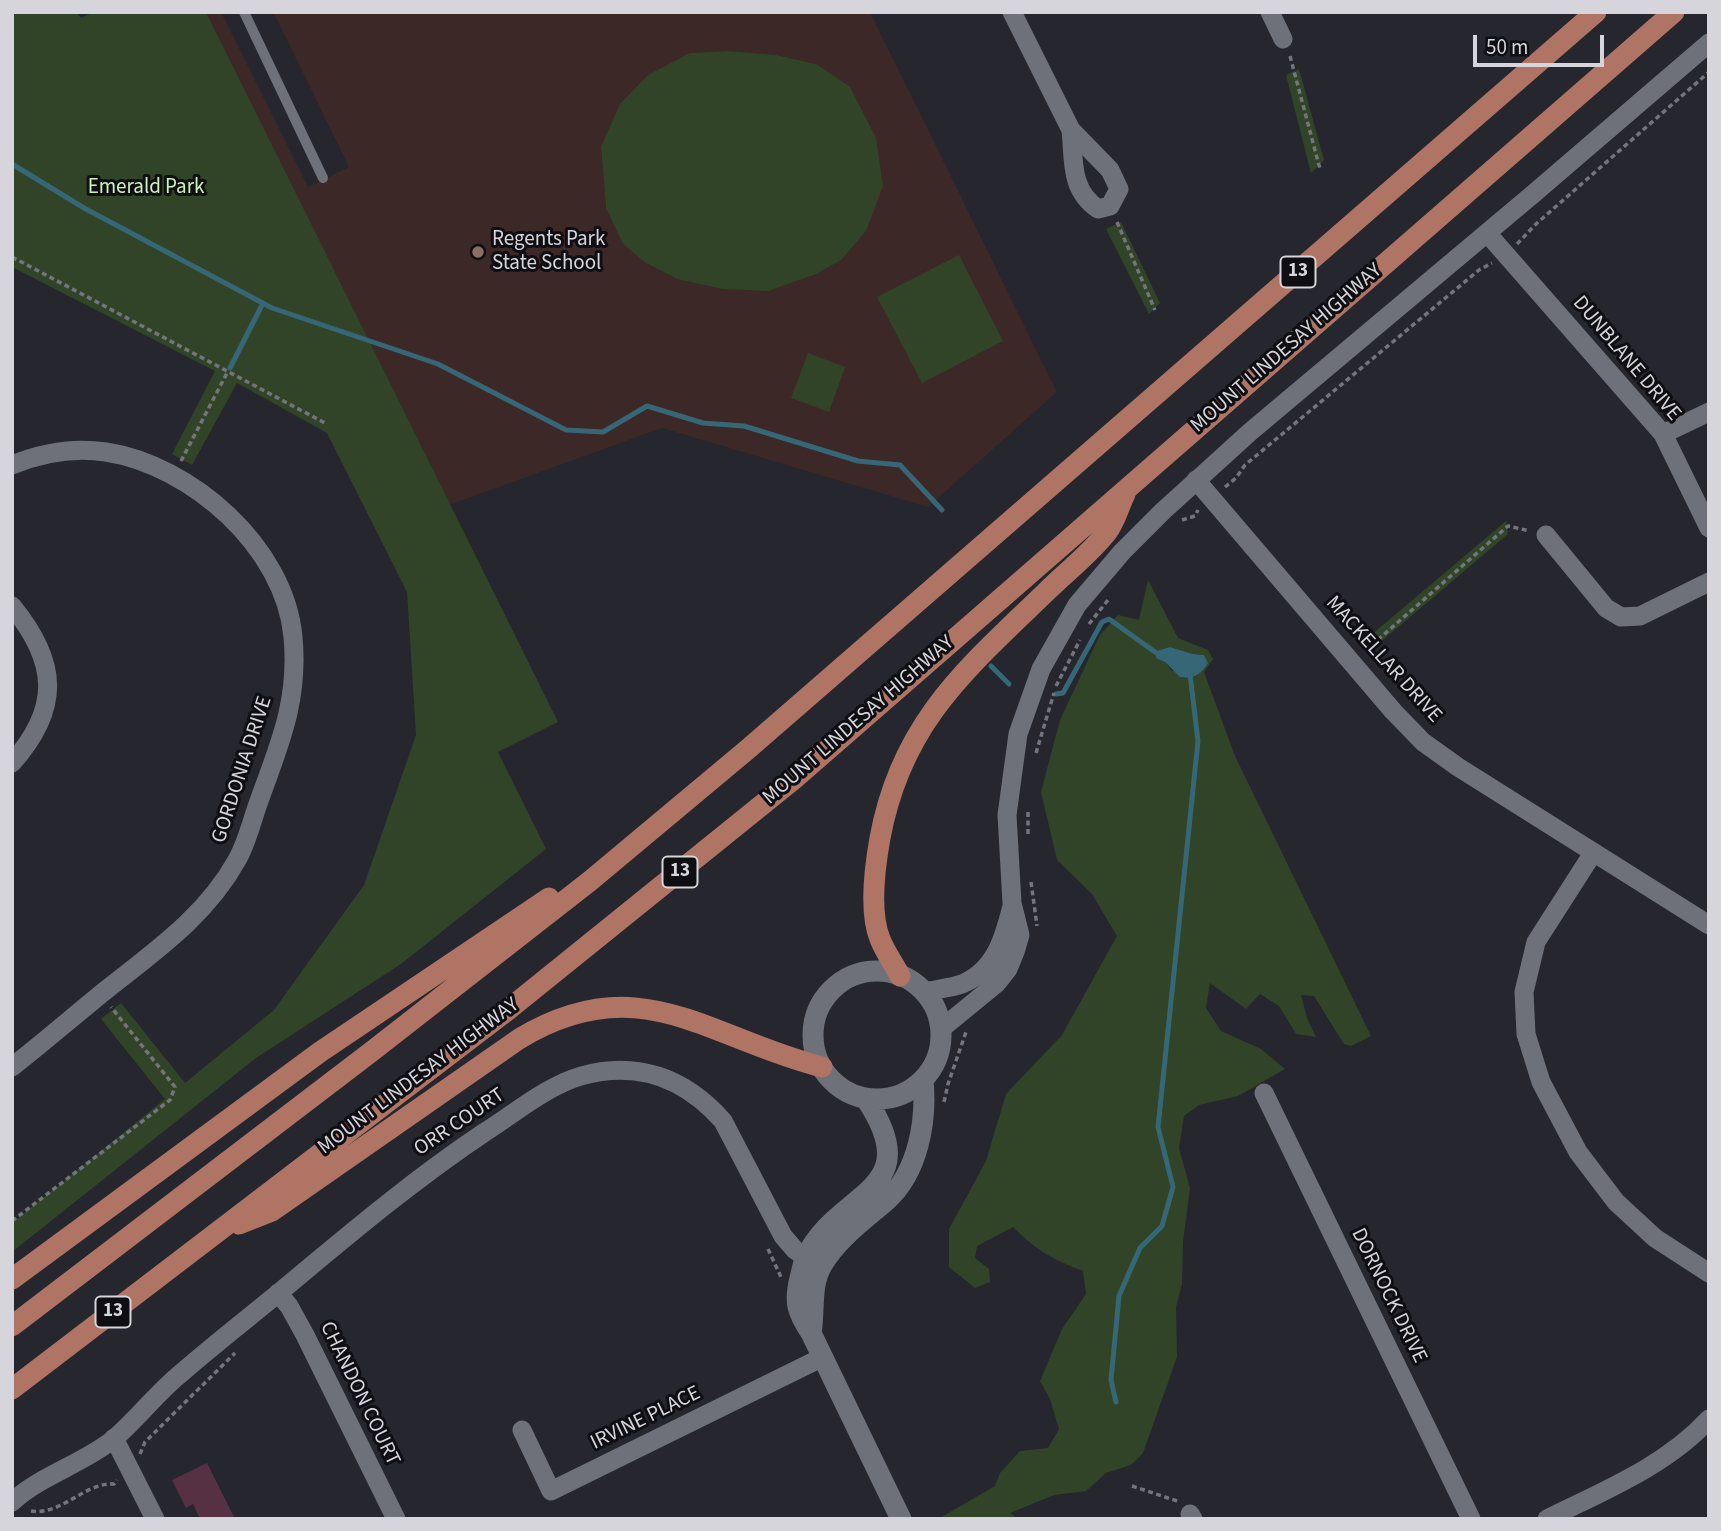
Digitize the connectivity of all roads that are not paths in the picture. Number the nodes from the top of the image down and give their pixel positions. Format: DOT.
graph roads {
  1 [pos="244,12"];
  2 [pos="1012,12"];
  3 [pos="1270,12"];
  4 [pos="1596,12"];
  5 [pos="1674,12"];
  6 [pos="1283,39"];
  7 [pos="1709,43"];
  8 [pos="1071,130"];
  9 [pos="323,178"];
  10 [pos="1487,233"];
  11 [pos="1709,412"];
  12 [pos="1663,435"];
  13 [pos="12,465"];
  14 [pos="1196,480"];
  15 [pos="1128,488"];
  16 [pos="1709,528"];
  17 [pos="1546,535"];
  18 [pos="1709,582"];
  19 [pos="12,606"];
  20 [pos="12,763"];
  21 [pos="1593,853"];
  22 [pos="590,881"];
  23 [pos="1012,903"];
  24 [pos="1709,925"];
  25 [pos="901,976"];
  26 [pos="924,992"];
  27 [pos="941,1029"];
  28 [pos="822,1067"];
  29 [pos="12,1068"];
  30 [pos="923,1080"];
  31 [pos="1264,1093"];
  32 [pos="866,1099"];
  33 [pos="215,1234"];
  34 [pos="813,1262"];
  35 [pos="1709,1273"];
  36 [pos="12,1279"];
  37 [pos="278,1293"];
  38 [pos="12,1326"];
  39 [pos="821,1358"];
  40 [pos="12,1390"];
  41 [pos="522,1430"];
  42 [pos="1705,1432"];
  43 [pos="114,1438"];
  44 [pos="12,1502"];
  45 [pos="155,1519"];
  46 [pos="396,1519"];
  47 [pos="901,1519"];
  48 [pos="1471,1519"];
  49 [pos="1547,1519"];
  1 -- 9 [label="lane"];
  2 -- 8 [label="street"];
  3 -- 6 [label="street"];
  4 -- 22 [label="highway, 13"];
  5 -- 15 [label="highway, MOUNT LINDESAY HIGHWAY / 13"];
  7 -- 10 [label="street"];
  8 -- 8 [label="street"];
  10 -- 12 [label="street, DUNBLANE DRIVE"];
  10 -- 14 [label="street"];
  11 -- 12 [label="street"];
  12 -- 16 [label="street, DUNBLANE DRIVE"];
  13 -- 29 [label="street, GORDONIA DRIVE"];
  14 -- 21 [label="street, MACKELLAR DRIVE"];
  14 -- 23 [label="street"];
  15 -- 25 [label="highway"];
  15 -- 33 [label="highway, MOUNT LINDESAY HIGHWAY / 13"];
  17 -- 18 [label="street"];
  19 -- 20 [label="street"];
  21 -- 24 [label="street, MACKELLAR DRIVE"];
  21 -- 35 [label="street"];
  22 -- 36 [label="highway"];
  22 -- 38 [label="highway, 13"];
  23 -- 26 [label="street"];
  23 -- 27 [label="street"];
  25 -- 26 [label="street"];
  25 -- 28 [label="street"];
  26 -- 27 [label="street"];
  27 -- 30 [label="street"];
  28 -- 32 [label="street"];
  28 -- 33 [label="highway"];
  30 -- 32 [label="street"];
  30 -- 34 [label="street"];
  31 -- 48 [label="street, DORNOCK DRIVE"];
  32 -- 34 [label="street"];
  33 -- 40 [label="highway, MOUNT LINDESAY HIGHWAY / 13"];
  34 -- 37 [label="street, ORR COURT"];
  34 -- 39 [label="street"];
  37 -- 43 [label="street, ORR COURT"];
  37 -- 46 [label="street, CHANDON COURT"];
  39 -- 41 [label="street, IRVINE PLACE"];
  39 -- 47 [label="street"];
  42 -- 49 [label="street"];
  43 -- 44 [label="street, ORR COURT"];
  43 -- 45 [label="street"];
}
